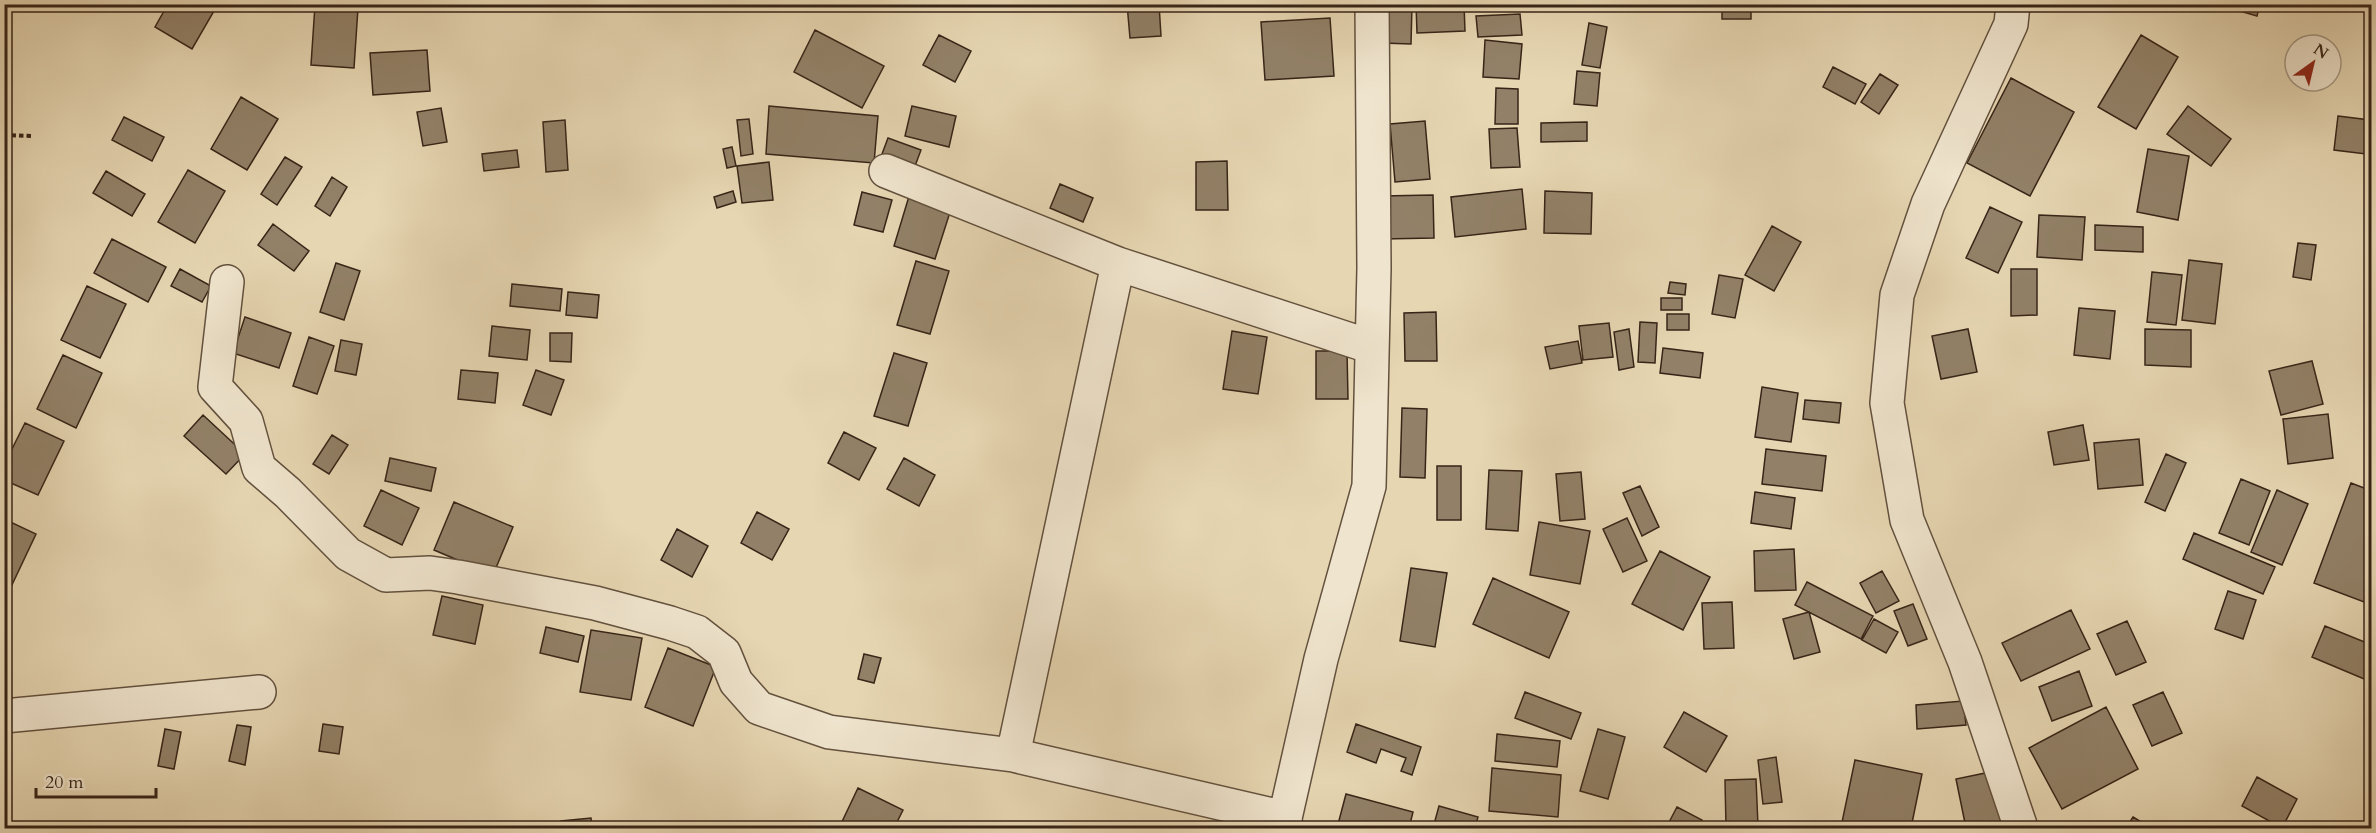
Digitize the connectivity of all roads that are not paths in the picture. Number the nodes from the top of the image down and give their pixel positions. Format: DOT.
graph roads {
  1 [pos="1372,4"];
  2 [pos="2018,11"];
  3 [pos="886,171"];
  4 [pos="1118,264"];
  5 [pos="227,282"];
  6 [pos="1372,347"];
  7 [pos="259,692"];
  8 [pos="4,716"];
  9 [pos="1013,755"];
  10 [pos="1285,823"];
  11 [pos="2021,828"];
  1 -- 6 [label="street"];
  2 -- 11 [label="street"];
  3 -- 4 [label="street"];
  4 -- 6 [label="street"];
  4 -- 9 [label="street"];
  5 -- 9 [label="street"];
  6 -- 10 [label="street"];
  7 -- 8 [label="street"];
  9 -- 10 [label="street"];
}
